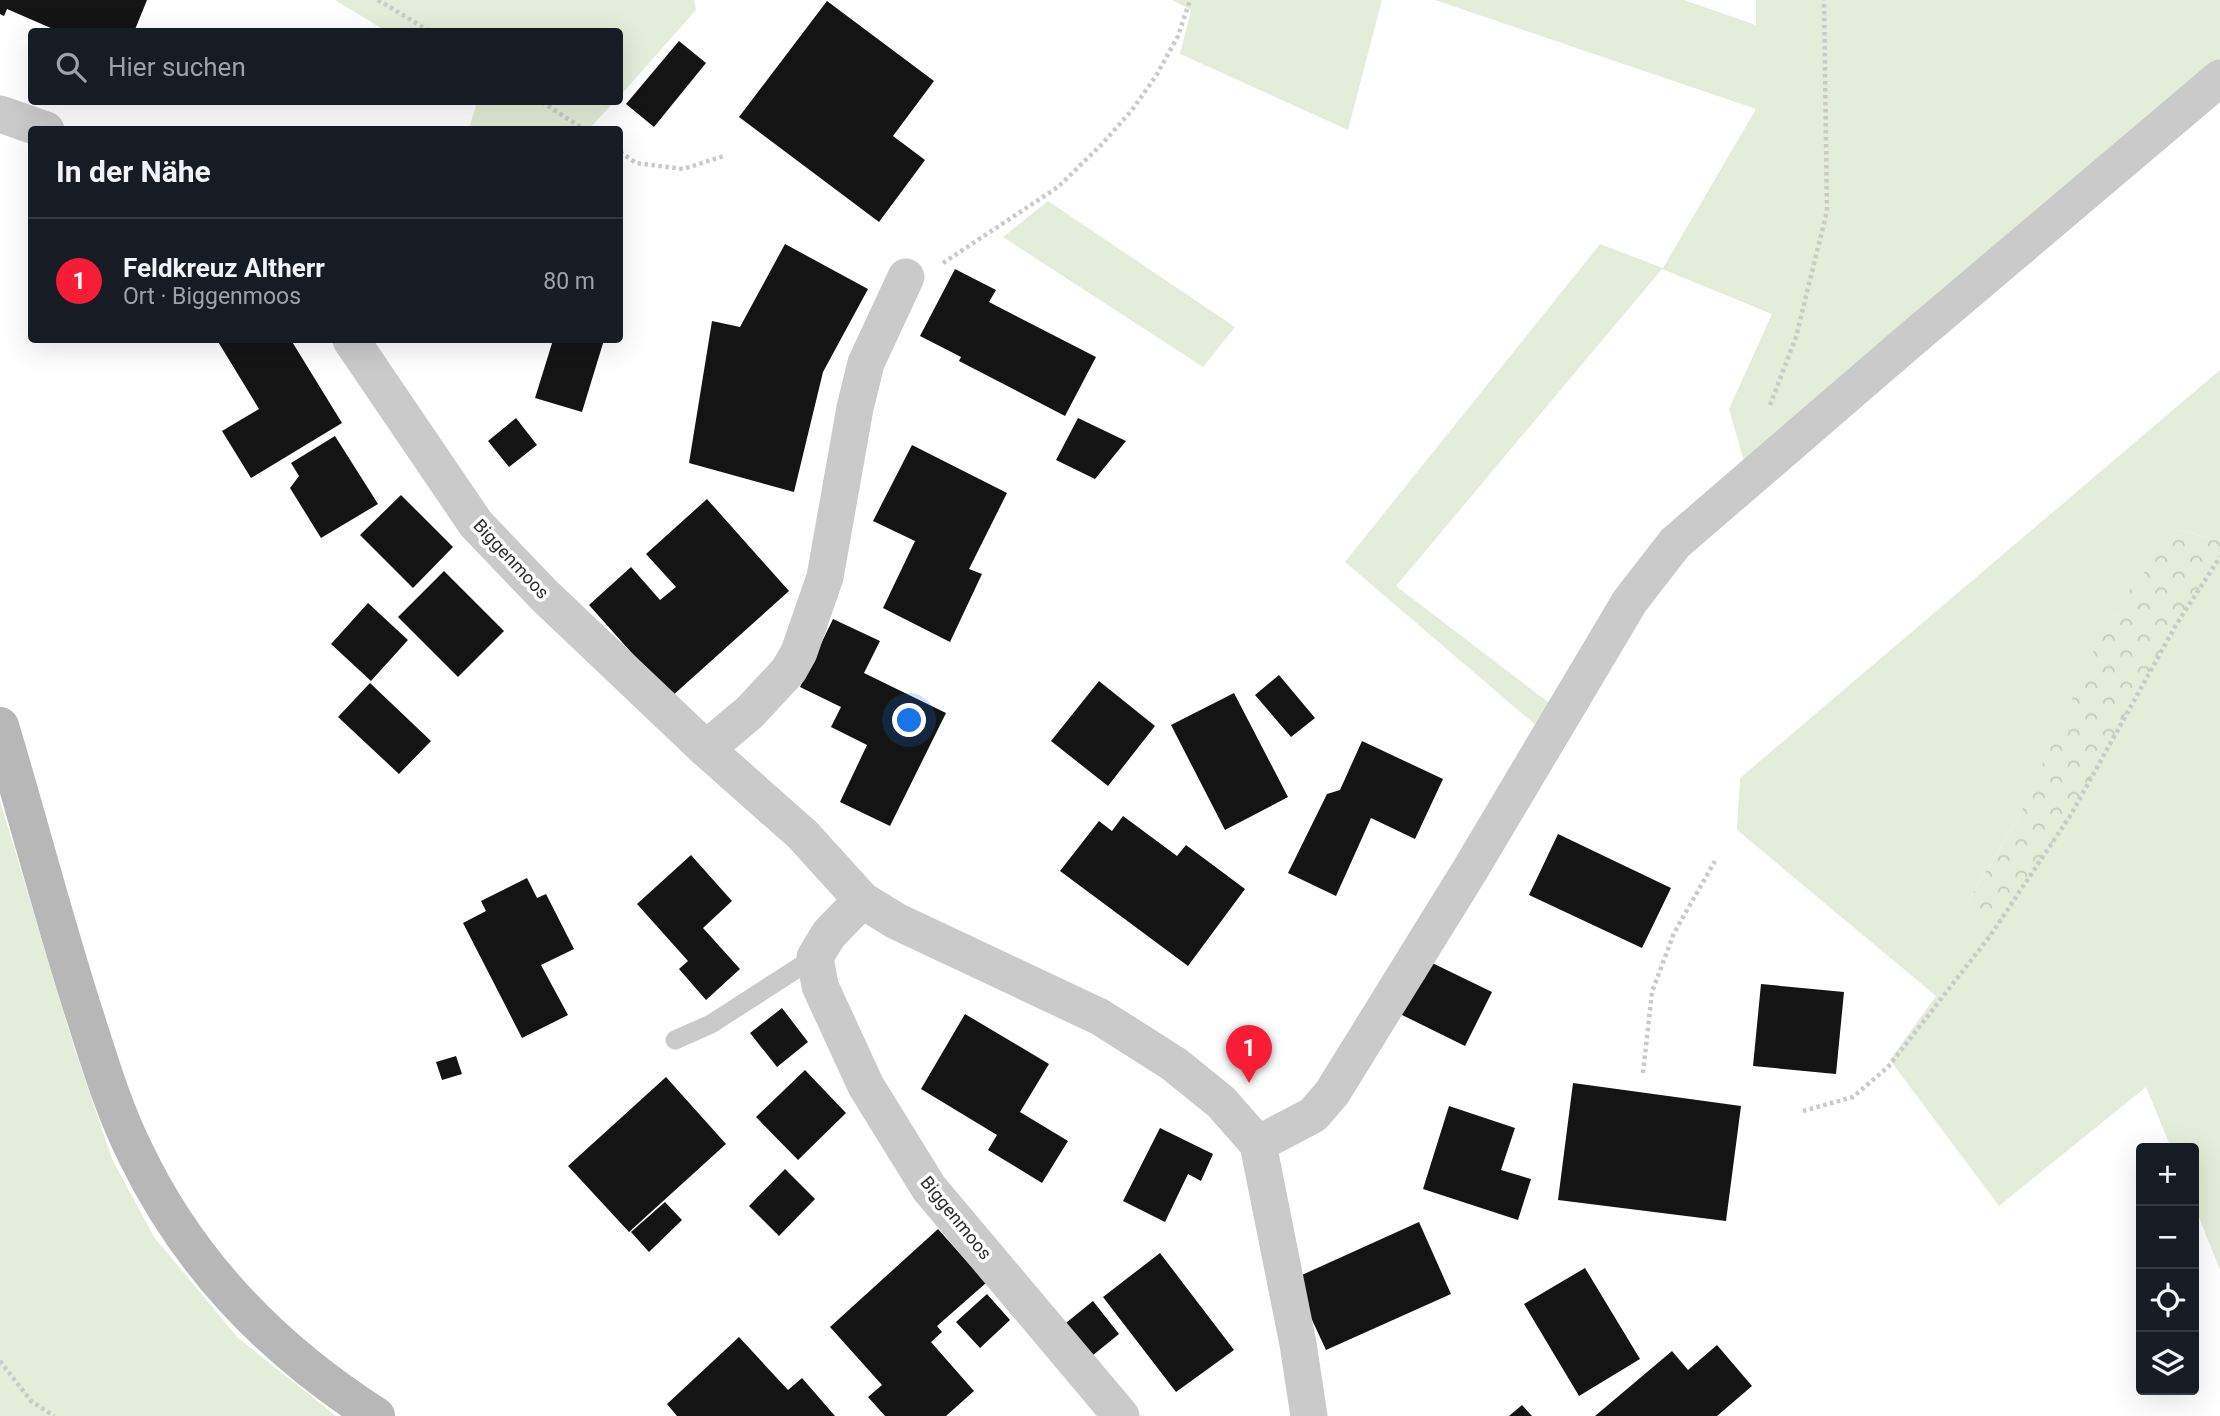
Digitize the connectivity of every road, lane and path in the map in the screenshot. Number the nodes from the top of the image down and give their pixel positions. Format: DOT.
graph roads {
  1 [pos="378,0"];
  2 [pos="1190,0"];
  3 [pos="1824,0"];
  4 [pos="424,28"];
  5 [pos="2220,78"];
  6 [pos="547,105"];
  7 [pos="0,114"];
  8 [pos="34,126"];
  9 [pos="579,126"];
  10 [pos="623,154"];
  11 [pos="723,156"];
  12 [pos="906,277"];
  13 [pos="353,343"];
  14 [pos="1769,408"];
  15 [pos="2220,557"];
  16 [pos="0,726"];
  17 [pos="706,750"];
  18 [pos="1715,861"];
  19 [pos="862,900"];
  20 [pos="815,957"];
  21 [pos="675,1040"];
  22 [pos="1643,1073"];
  23 [pos="1803,1111"];
  24 [pos="1258,1144"];
  25 [pos="0,1361"];
  26 [pos="54,1416"];
  27 [pos="376,1416"];
  28 [pos="1121,1416"];
  29 [pos="1308,1416"];
  1 -- 4 [label="path"];
  2 -- 12 [label="path"];
  3 -- 14 [label="path"];
  5 -- 24 [label="street"];
  6 -- 9 [label="path"];
  7 -- 8 [label="street"];
  10 -- 11 [label="path"];
  12 -- 17 [label="street"];
  13 -- 17 [label="street, Biggenmoos"];
  15 -- 23 [label="path"];
  16 -- 27 [label="main road"];
  17 -- 19 [label="street, Biggenmoos"];
  18 -- 22 [label="path"];
  19 -- 20 [label="street"];
  19 -- 24 [label="street, Biggenmoos"];
  20 -- 21 [label="lane"];
  20 -- 28 [label="street, Biggenmoos"];
  24 -- 29 [label="street"];
  25 -- 26 [label="path"];
}
